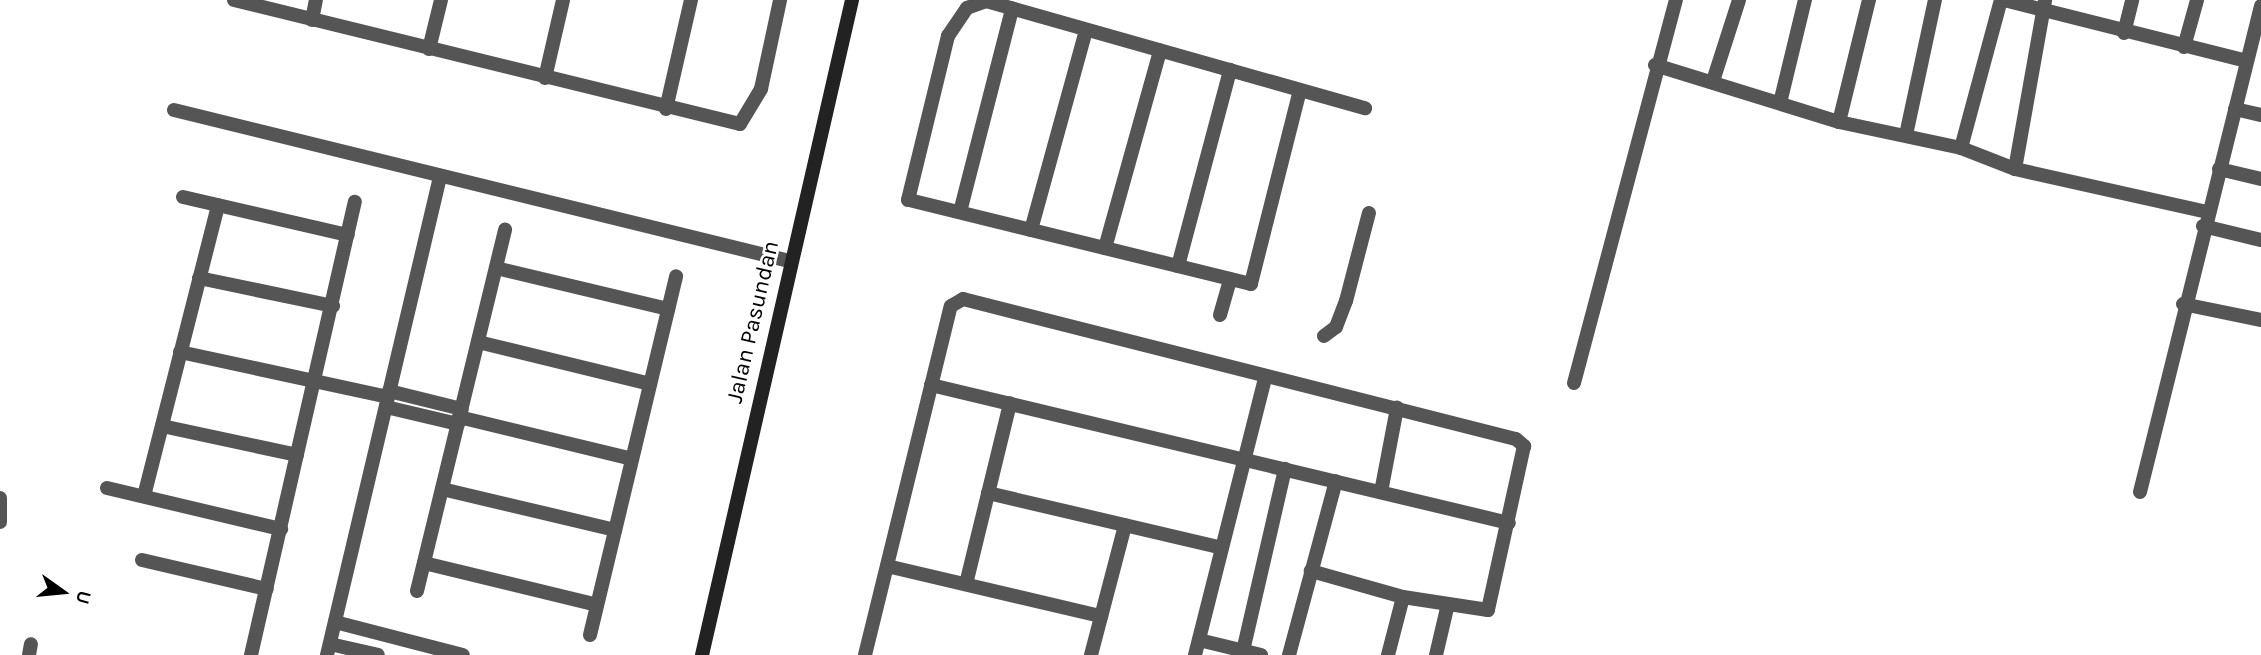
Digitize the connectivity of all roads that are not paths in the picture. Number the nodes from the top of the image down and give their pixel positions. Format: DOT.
graph roads {
  1 [pos="234,0"];
  2 [pos="316,0"];
  3 [pos="441,0"];
  4 [pos="563,0"];
  5 [pos="691,0"];
  6 [pos="780,0"];
  7 [pos="852,0"];
  8 [pos="1676,0"];
  9 [pos="1739,0"];
  10 [pos="1805,0"];
  11 [pos="1869,0"];
  12 [pos="1935,0"];
  13 [pos="2002,0"];
  14 [pos="2132,0"];
  15 [pos="2197,0"];
  16 [pos="2044,5"];
  17 [pos="2261,6"];
  18 [pos="1012,9"];
  19 [pos="312,19"];
  20 [pos="1086,30"];
  21 [pos="2124,33"];
  22 [pos="2184,47"];
  23 [pos="429,49"];
  24 [pos="1160,51"];
  25 [pos="2246,61"];
  26 [pos="1655,65"];
  27 [pos="1230,70"];
  28 [pos="545,78"];
  29 [pos="1713,81"];
  30 [pos="1300,90"];
  31 [pos="1780,103"];
  32 [pos="1365,108"];
  33 [pos="2235,108"];
  34 [pos="666,109"];
  35 [pos="174,110"];
  36 [pos="2261,115"];
  37 [pos="1839,122"];
  38 [pos="1906,135"];
  39 [pos="1961,148"];
  40 [pos="2015,169"];
  41 [pos="2219,169"];
  42 [pos="440,178"];
  43 [pos="2261,179"];
  44 [pos="183,197"];
  45 [pos="355,202"];
  46 [pos="218,205"];
  47 [pos="960,212"];
  48 [pos="1369,213"];
  49 [pos="2205,219"];
  50 [pos="505,230"];
  51 [pos="1031,230"];
  52 [pos="348,235"];
  53 [pos="2261,240"];
  54 [pos="1105,248"];
  55 [pos="789,261"];
  56 [pos="1178,266"];
  57 [pos="496,268"];
  58 [pos="676,276"];
  59 [pos="199,278"];
  60 [pos="1230,279"];
  61 [pos="2183,304"];
  62 [pos="333,306"];
  63 [pos="668,309"];
  64 [pos="1220,315"];
  65 [pos="2261,320"];
  66 [pos="1324,336"];
  67 [pos="478,342"];
  68 [pos="180,352"];
  69 [pos="1265,379"];
  70 [pos="315,381"];
  71 [pos="1574,383"];
  72 [pos="650,384"];
  73 [pos="932,385"];
  74 [pos="388,398"];
  75 [pos="1010,403"];
  76 [pos="1397,408"];
  77 [pos="460,417"];
  78 [pos="162,426"];
  79 [pos="297,455"];
  80 [pos="632,459"];
  81 [pos="1244,459"];
  82 [pos="1285,469"];
  83 [pos="1336,481"];
  84 [pos="107,488"];
  85 [pos="442,489"];
  86 [pos="1381,492"];
  87 [pos="2140,492"];
  88 [pos="988,493"];
  89 [pos="144,496"];
  90 [pos="0,498"];
  91 [pos="0,522"];
  92 [pos="1509,523"];
  93 [pos="1125,525"];
  94 [pos="281,529"];
  95 [pos="615,530"];
  96 [pos="1222,548"];
  97 [pos="142,560"];
  98 [pos="424,563"];
  99 [pos="887,566"];
  100 [pos="1311,571"];
  101 [pos="966,584"];
  102 [pos="267,589"];
  103 [pos="417,591"];
  104 [pos="1402,597"];
  105 [pos="1448,604"];
  106 [pos="597,605"];
  107 [pos="1101,616"];
  108 [pos="335,622"];
  109 [pos="590,635"];
  110 [pos="1199,640"];
  111 [pos="329,649"];
  112 [pos="1243,651"];
  113 [pos="251,655"];
  114 [pos="378,655"];
  115 [pos="463,655"];
  116 [pos="702,655"];
  117 [pos="865,655"];
  118 [pos="1091,655"];
  119 [pos="1195,655"];
  120 [pos="1261,655"];
  121 [pos="1289,655"];
  122 [pos="1388,655"];
  123 [pos="1436,655"];
  1 -- 19 [label="street"];
  2 -- 19 [label="street"];
  3 -- 23 [label="street"];
  4 -- 28 [label="street"];
  5 -- 34 [label="street"];
  6 -- 34 [label="street"];
  7 -- 55 [label="street, Jalan Pasundan"];
  8 -- 26 [label="street"];
  9 -- 29 [label="street"];
  10 -- 31 [label="street"];
  11 -- 37 [label="street"];
  12 -- 38 [label="street"];
  13 -- 16 [label="street"];
  13 -- 39 [label="street"];
  14 -- 21 [label="street"];
  15 -- 22 [label="street"];
  16 -- 21 [label="street"];
  16 -- 40 [label="street"];
  17 -- 25 [label="street"];
  18 -- 20 [label="street"];
  18 -- 47 [label="street"];
  18 -- 47 [label="street"];
  19 -- 23 [label="street"];
  20 -- 24 [label="street"];
  20 -- 51 [label="street"];
  21 -- 22 [label="street"];
  22 -- 25 [label="street"];
  23 -- 28 [label="street"];
  24 -- 27 [label="street"];
  24 -- 54 [label="street"];
  25 -- 33 [label="street"];
  26 -- 29 [label="street"];
  26 -- 71 [label="street"];
  27 -- 30 [label="street"];
  27 -- 56 [label="street"];
  28 -- 34 [label="street"];
  29 -- 31 [label="street"];
  30 -- 32 [label="street"];
  30 -- 60 [label="street"];
  31 -- 37 [label="street"];
  33 -- 36 [label="street"];
  33 -- 41 [label="street"];
  35 -- 42 [label="street"];
  37 -- 38 [label="street"];
  38 -- 39 [label="street"];
  39 -- 40 [label="street"];
  40 -- 49 [label="street"];
  41 -- 43 [label="street"];
  41 -- 49 [label="street"];
  42 -- 55 [label="street"];
  42 -- 74 [label="street"];
  44 -- 46 [label="street"];
  45 -- 52 [label="street"];
  46 -- 52 [label="street"];
  46 -- 59 [label="street"];
  47 -- 51 [label="street"];
  48 -- 66 [label="street"];
  49 -- 53 [label="street"];
  49 -- 61 [label="street"];
  50 -- 57 [label="street"];
  51 -- 54 [label="street"];
  52 -- 62 [label="street"];
  54 -- 56 [label="street"];
  55 -- 116 [label="street, Jalan Pasundan"];
  56 -- 60 [label="street"];
  57 -- 63 [label="street"];
  57 -- 67 [label="street"];
  58 -- 63 [label="street"];
  59 -- 62 [label="street"];
  59 -- 68 [label="street"];
  60 -- 64 [label="street"];
  61 -- 65 [label="street"];
  61 -- 87 [label="street"];
  62 -- 70 [label="street"];
  63 -- 72 [label="street"];
  67 -- 72 [label="street"];
  67 -- 77 [label="street"];
  68 -- 70 [label="street"];
  68 -- 78 [label="street"];
  69 -- 73 [label="street"];
  69 -- 76 [label="street"];
  69 -- 81 [label="street"];
  70 -- 74 [label="street"];
  70 -- 79 [label="street"];
  72 -- 80 [label="street"];
  73 -- 75 [label="street"];
  73 -- 99 [label="street"];
  74 -- 77 [label="street"];
  74 -- 108 [label="street"];
  75 -- 81 [label="street"];
  75 -- 88 [label="street"];
  76 -- 86 [label="street"];
  76 -- 92 [label="street"];
  77 -- 80 [label="street"];
  77 -- 85 [label="street"];
  78 -- 79 [label="street"];
  78 -- 89 [label="street"];
  79 -- 94 [label="street"];
  80 -- 95 [label="street"];
  81 -- 82 [label="street"];
  81 -- 96 [label="street"];
  82 -- 83 [label="street"];
  82 -- 112 [label="street"];
  83 -- 86 [label="street"];
  83 -- 100 [label="street"];
  84 -- 89 [label="street"];
  85 -- 95 [label="street"];
  85 -- 98 [label="street"];
  86 -- 92 [label="street"];
  88 -- 93 [label="street"];
  88 -- 101 [label="street"];
  89 -- 94 [label="street"];
  90 -- 91 [label="street"];
  92 -- 105 [label="street"];
  93 -- 96 [label="street"];
  93 -- 107 [label="street"];
  94 -- 102 [label="street"];
  95 -- 106 [label="street"];
  96 -- 110 [label="street"];
  97 -- 102 [label="street"];
  98 -- 103 [label="street"];
  98 -- 106 [label="street"];
  99 -- 101 [label="street"];
  99 -- 117 [label="street"];
  100 -- 104 [label="street"];
  100 -- 121 [label="street"];
  101 -- 107 [label="street"];
  102 -- 113 [label="street"];
  104 -- 105 [label="street"];
  104 -- 122 [label="street"];
  105 -- 123 [label="street"];
  106 -- 109 [label="street"];
  107 -- 118 [label="street"];
  108 -- 111 [label="street"];
  108 -- 115 [label="street"];
  110 -- 112 [label="street"];
  110 -- 119 [label="street"];
  111 -- 114 [label="street"];
  112 -- 120 [label="street"];
}
